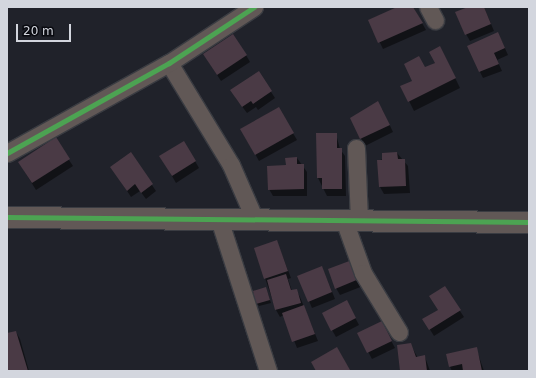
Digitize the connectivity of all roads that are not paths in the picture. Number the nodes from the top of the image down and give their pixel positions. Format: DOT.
graph roads {
  1 [pos="254,7"];
  2 [pos="169,63"];
  3 [pos="356,148"];
  4 [pos="7,153"];
  5 [pos="7,217"];
  6 [pos="219,220"];
  7 [pos="255,220"];
  8 [pos="351,221"];
  9 [pos="529,222"];
  10 [pos="400,332"];
  11 [pos="268,371"];
  1 -- 2 [label="street"];
  2 -- 4 [label="street"];
  2 -- 7 [label="street"];
  3 -- 8 [label="street"];
  5 -- 6 [label="street"];
  6 -- 7 [label="street"];
  6 -- 11 [label="street"];
  7 -- 8 [label="street"];
  8 -- 9 [label="street"];
  8 -- 10 [label="street"];
}
